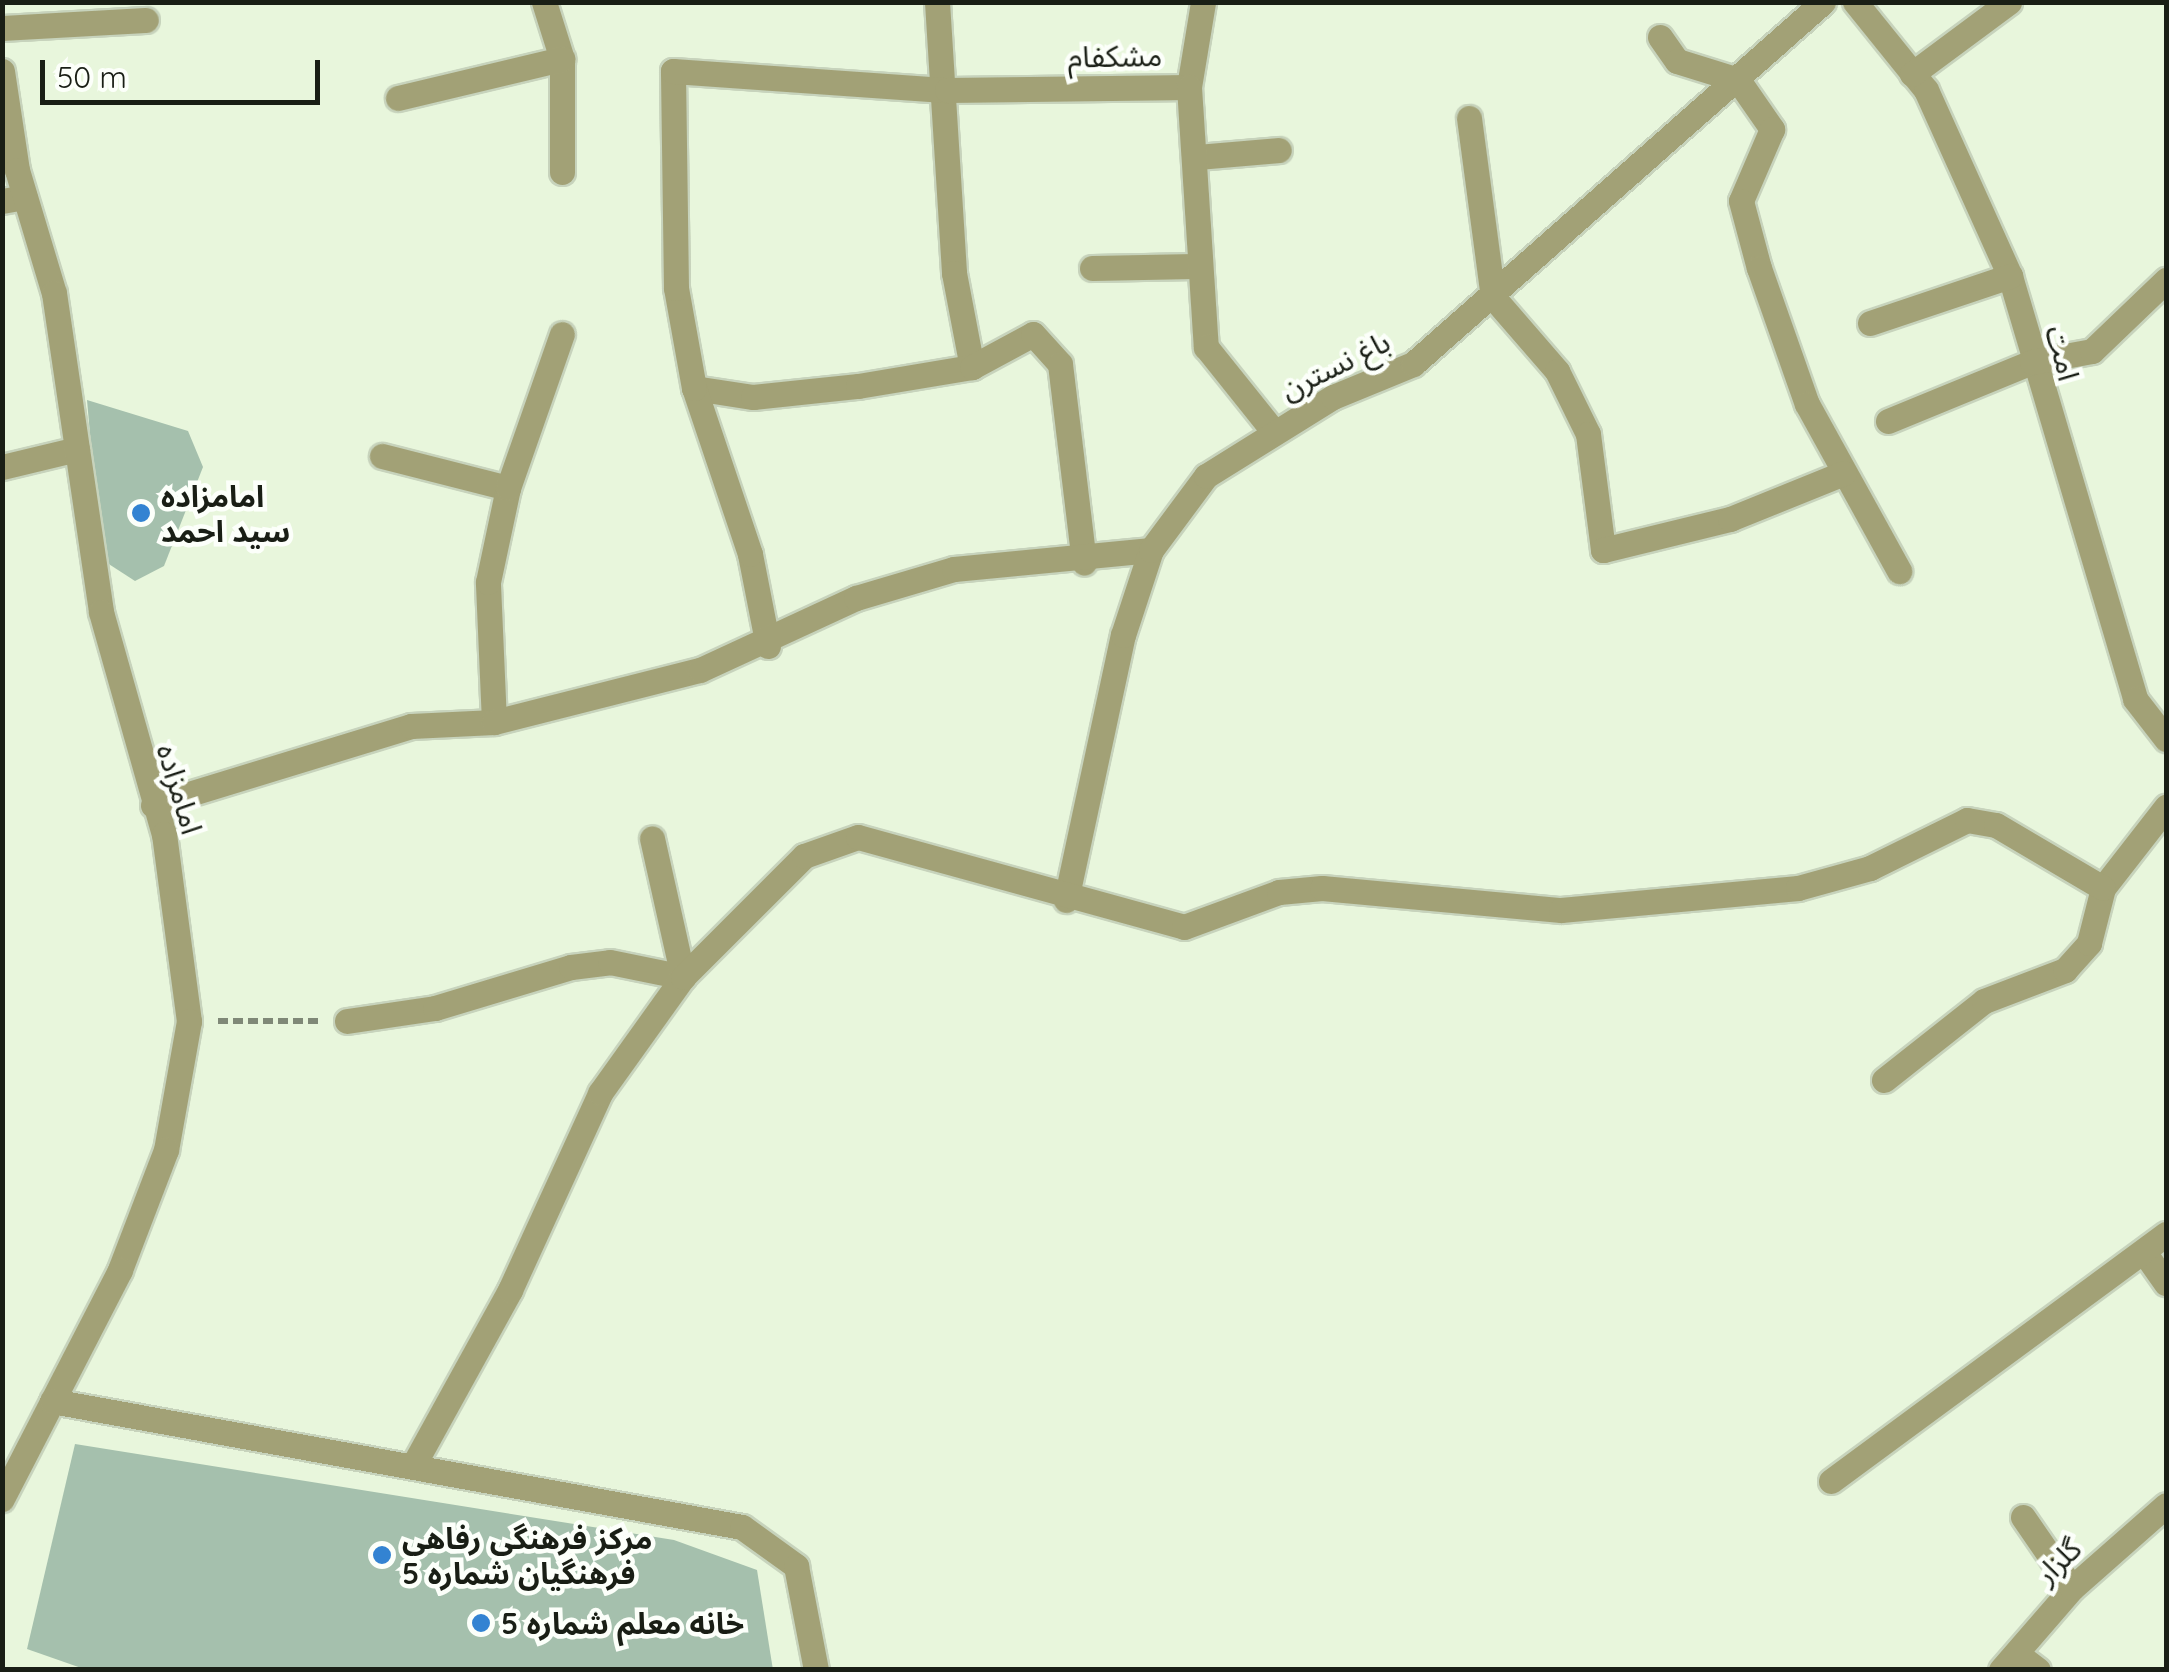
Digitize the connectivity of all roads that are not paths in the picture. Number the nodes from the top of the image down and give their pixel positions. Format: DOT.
graph roads {
  1 [pos="544,2"];
  2 [pos="937,2"];
  3 [pos="1203,2"];
  4 [pos="1823,2"];
  5 [pos="1854,2"];
  6 [pos="2009,2"];
  7 [pos="146,20"];
  8 [pos="2,28"];
  9 [pos="1660,37"];
  10 [pos="562,59"];
  11 [pos="2,72"];
  12 [pos="1912,74"];
  13 [pos="1738,80"];
  14 [pos="1189,87"];
  15 [pos="947,90"];
  16 [pos="398,98"];
  17 [pos="1469,118"];
  18 [pos="1279,150"];
  19 [pos="1198,157"];
  20 [pos="562,172"];
  21 [pos="14,199"];
  22 [pos="1196,266"];
  23 [pos="1092,268"];
  24 [pos="2010,276"];
  25 [pos="2166,280"];
  26 [pos="1493,297"];
  27 [pos="1870,324"];
  28 [pos="562,334"];
  29 [pos="2032,362"];
  30 [pos="972,367"];
  31 [pos="694,388"];
  32 [pos="1888,421"];
  33 [pos="1274,432"];
  34 [pos="77,448"];
  35 [pos="382,456"];
  36 [pos="2,466"];
  37 [pos="1844,474"];
  38 [pos="508,488"];
  39 [pos="1152,550"];
  40 [pos="1084,563"];
  41 [pos="1899,571"];
  42 [pos="768,646"];
  43 [pos="494,722"];
  44 [pos="2166,739"];
  45 [pos="152,805"];
  46 [pos="2166,807"];
  47 [pos="652,838"];
  48 [pos="2102,888"];
  49 [pos="1066,900"];
  50 [pos="683,977"];
  51 [pos="346,1021"];
  52 [pos="1884,1080"];
  53 [pos="2166,1234"];
  54 [pos="2144,1252"];
  55 [pos="2166,1283"];
  56 [pos="52,1401"];
  57 [pos="414,1464"];
  58 [pos="1831,1481"];
  59 [pos="2,1499"];
  60 [pos="2166,1506"];
  61 [pos="2023,1516"];
  62 [pos="2072,1588"];
  63 [pos="2009,1661"];
  64 [pos="816,1670"];
  65 [pos="2038,1670"];
  1 -- 10 [label="street"];
  2 -- 15 [label="street"];
  3 -- 14 [label="street"];
  4 -- 13 [label="street, باغ نسترن"];
  5 -- 12 [label="street, امت"];
  6 -- 12 [label="street"];
  7 -- 8 [label="street"];
  9 -- 13 [label="street"];
  10 -- 16 [label="street"];
  10 -- 20 [label="street"];
  11 -- 21 [label="street, امامزاده"];
  12 -- 24 [label="street, امت"];
  13 -- 26 [label="street, باغ نسترن"];
  13 -- 37 [label="street"];
  14 -- 15 [label="street, مشکفام"];
  14 -- 19 [label="street, مشکفام"];
  15 -- 30 [label="street"];
  15 -- 31 [label="street, مشکفام"];
  17 -- 26 [label="street"];
  18 -- 19 [label="street"];
  19 -- 22 [label="street, مشکفام"];
  21 -- 34 [label="street, امامزاده"];
  22 -- 23 [label="street"];
  22 -- 33 [label="street, مشکفام"];
  24 -- 27 [label="street"];
  24 -- 29 [label="street, امت"];
  25 -- 29 [label="street"];
  26 -- 33 [label="street, باغ نسترن"];
  26 -- 37 [label="street"];
  28 -- 38 [label="street"];
  29 -- 32 [label="street"];
  29 -- 44 [label="street, امت"];
  30 -- 31 [label="street"];
  30 -- 40 [label="street"];
  31 -- 42 [label="street"];
  33 -- 39 [label="street, باغ نسترن"];
  34 -- 36 [label="street"];
  34 -- 45 [label="street, امامزاده"];
  35 -- 38 [label="street"];
  37 -- 41 [label="street"];
  38 -- 43 [label="street"];
  39 -- 40 [label="street"];
  39 -- 49 [label="street, باغ نسترن"];
  40 -- 42 [label="street"];
  42 -- 43 [label="street"];
  43 -- 45 [label="street"];
  45 -- 56 [label="street, امامزاده"];
  46 -- 48 [label="street"];
  47 -- 50 [label="street"];
  48 -- 49 [label="street"];
  48 -- 52 [label="street"];
  49 -- 50 [label="street"];
  50 -- 51 [label="street"];
  50 -- 57 [label="street"];
  53 -- 54 [label="street"];
  54 -- 55 [label="street"];
  54 -- 58 [label="street"];
  56 -- 57 [label="street"];
  56 -- 59 [label="street, امامزاده"];
  57 -- 64 [label="street"];
  60 -- 62 [label="street, گلزار"];
  61 -- 62 [label="street"];
  62 -- 63 [label="street, گلزار"];
  63 -- 65 [label="street"];
}
